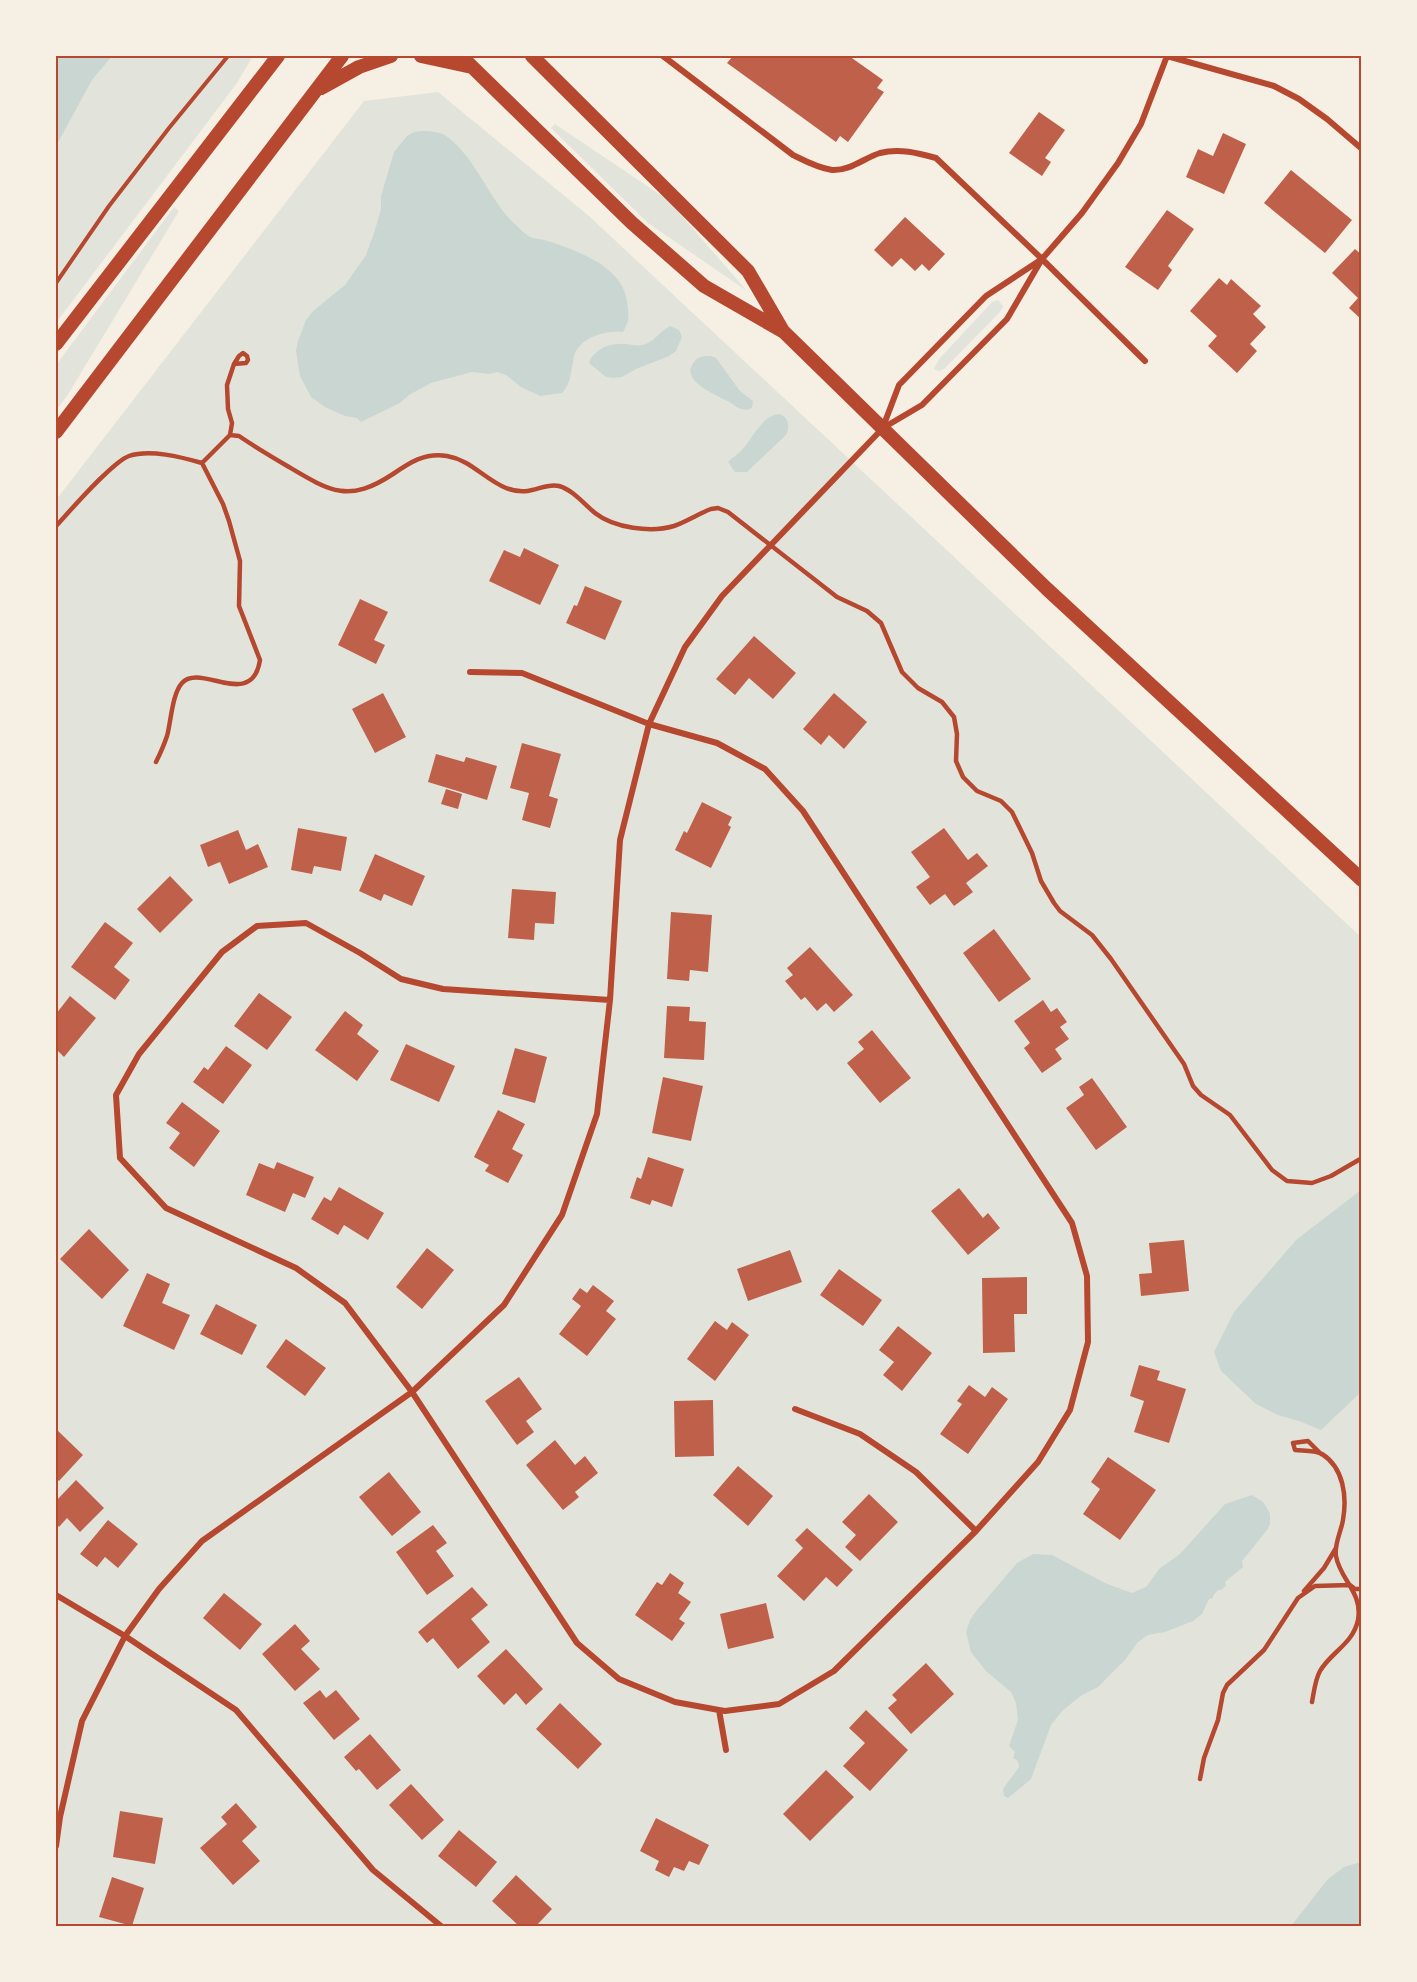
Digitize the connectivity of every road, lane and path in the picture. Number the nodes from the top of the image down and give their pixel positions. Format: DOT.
graph roads {
  1 [pos="228,56"];
  2 [pos="278,56"];
  3 [pos="342,56"];
  4 [pos="391,56"];
  5 [pos="422,56"];
  6 [pos="461,56"];
  7 [pos="532,56"];
  8 [pos="663,56"];
  9 [pos="1167,56"];
  10 [pos="473,68"];
  11 [pos="314,92"];
  12 [pos="1362,148"];
  13 [pos="1042,259"];
  14 [pos="56,283"];
  15 [pos="784,332"];
  16 [pos="56,344"];
  17 [pos="1145,361"];
  18 [pos="234,364"];
  19 [pos="883,428"];
  20 [pos="56,432"];
  21 [pos="230,435"];
  22 [pos="202,463"];
  23 [pos="56,526"];
  24 [pos="771,544"];
  25 [pos="470,672"];
  26 [pos="649,724"];
  27 [pos="156,762"];
  28 [pos="1362,880"];
  29 [pos="610,1000"];
  30 [pos="1362,1158"];
  31 [pos="412,1392"];
  32 [pos="795,1409"];
  33 [pos="1321,1454"];
  34 [pos="976,1531"];
  35 [pos="1336,1548"];
  36 [pos="1350,1585"];
  37 [pos="1362,1589"];
  38 [pos="56,1595"];
  39 [pos="1298,1598"];
  40 [pos="125,1636"];
  41 [pos="1312,1702"];
  42 [pos="719,1710"];
  43 [pos="726,1749"];
  44 [pos="1200,1779"];
  45 [pos="56,1846"];
  46 [pos="441,1926"];
  1 -- 14 [label="path"];
  2 -- 16 [label="main road"];
  3 -- 11 [label="main road"];
  4 -- 11 [label="main road"];
  5 -- 10 [label="main road"];
  6 -- 10 [label="main road"];
  7 -- 15 [label="main road"];
  8 -- 13 [label="street"];
  9 -- 12 [label="street"];
  9 -- 13 [label="street"];
  10 -- 15 [label="main road"];
  11 -- 20 [label="main road"];
  13 -- 17 [label="street"];
  13 -- 19 [label="street"];
  13 -- 19 [label="street"];
  15 -- 19 [label="main road"];
  18 -- 21 [label="lane"];
  19 -- 24 [label="street"];
  19 -- 28 [label="main road"];
  21 -- 22 [label="lane"];
  21 -- 24 [label="lane"];
  22 -- 23 [label="lane"];
  22 -- 27 [label="lane"];
  24 -- 26 [label="street"];
  24 -- 30 [label="lane"];
  25 -- 26 [label="street"];
  26 -- 29 [label="street"];
  26 -- 34 [label="street"];
  29 -- 31 [label="street"];
  29 -- 31 [label="street"];
  31 -- 40 [label="street"];
  31 -- 42 [label="street"];
  32 -- 34 [label="street"];
  33 -- 33 [label="lane"];
  33 -- 35 [label="lane"];
  34 -- 42 [label="street"];
  35 -- 36 [label="lane"];
  35 -- 39 [label="lane"];
  36 -- 37 [label="lane"];
  36 -- 39 [label="lane"];
  36 -- 41 [label="lane"];
  38 -- 40 [label="street"];
  39 -- 44 [label="lane"];
  40 -- 45 [label="street"];
  40 -- 46 [label="street"];
  42 -- 43 [label="street"];
}
